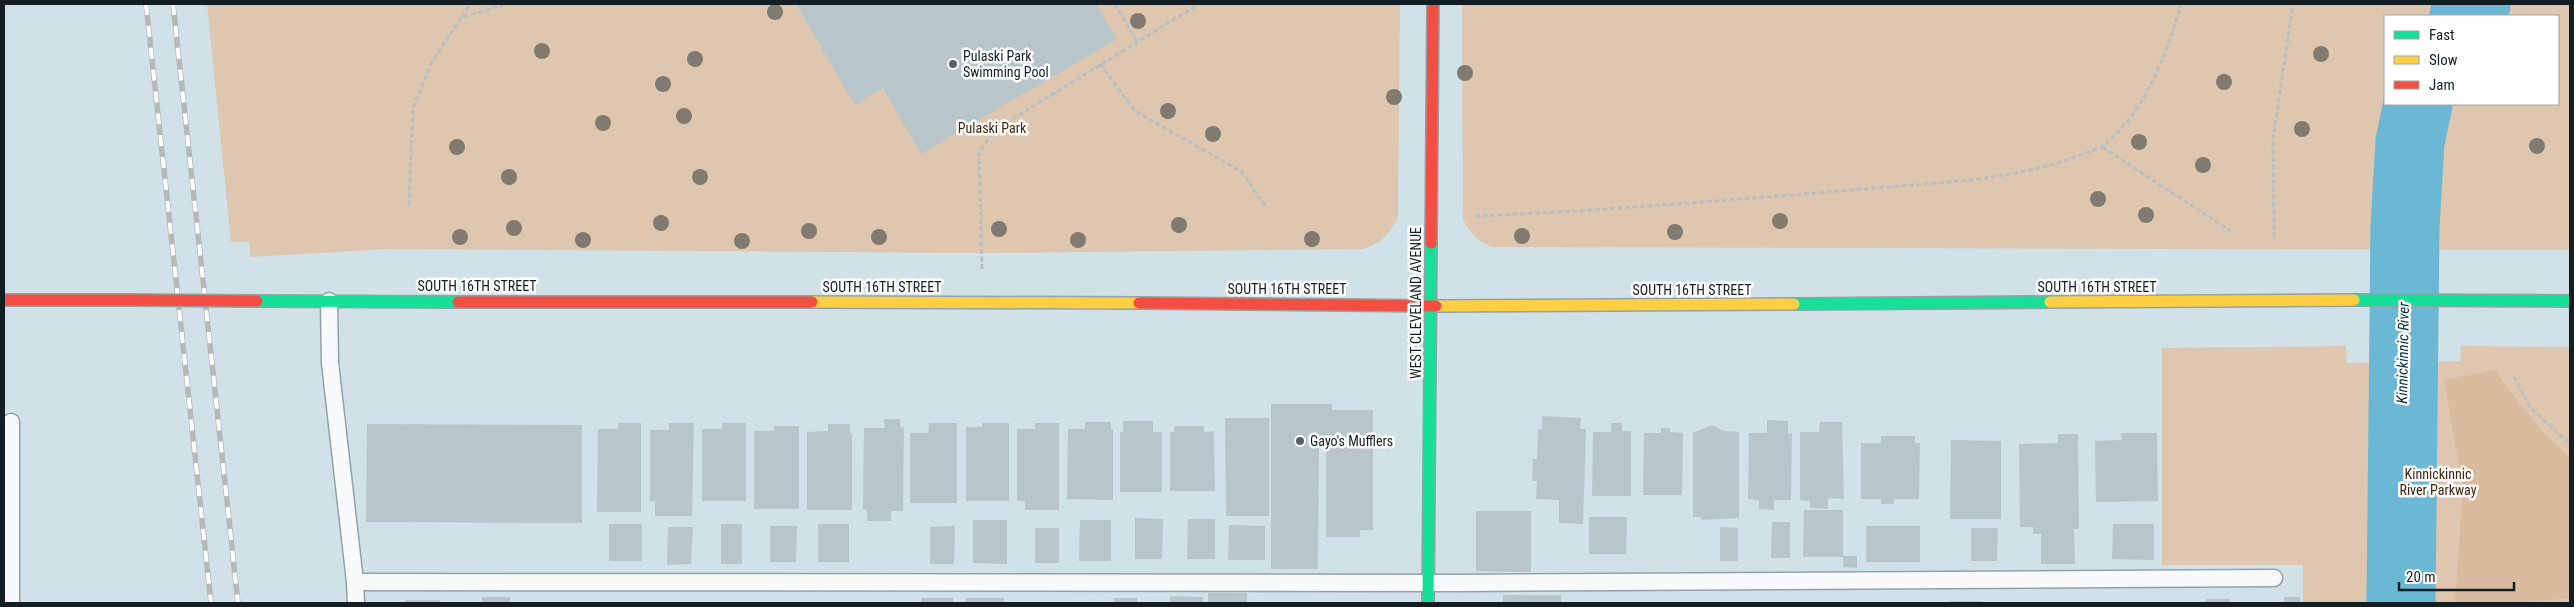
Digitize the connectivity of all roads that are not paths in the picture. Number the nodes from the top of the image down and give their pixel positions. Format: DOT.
graph roads {
  1 [pos="1434,4"];
  2 [pos="4,300"];
  3 [pos="2570,300"];
  4 [pos="329,301"];
  5 [pos="1431,305"];
  6 [pos="11,422"];
  7 [pos="2274,578"];
  8 [pos="355,582"];
  9 [pos="1428,583"];
  10 [pos="11,603"];
  11 [pos="356,603"];
  12 [pos="1428,603"];
  1 -- 5 [label="street, WEST CLEVELAND AVENUE"];
  2 -- 4 [label="street, SOUTH 16TH STREET, bridge"];
  3 -- 5 [label="street, SOUTH 16TH STREET"];
  4 -- 5 [label="street, SOUTH 16TH STREET"];
  4 -- 8 [label="lane"];
  5 -- 9 [label="street, WEST CLEVELAND AVENUE"];
  6 -- 10 [label="lane"];
  7 -- 9 [label="lane"];
  8 -- 9 [label="lane"];
  8 -- 11 [label="lane"];
  9 -- 12 [label="street, WEST CLEVELAND AVENUE"];
}
